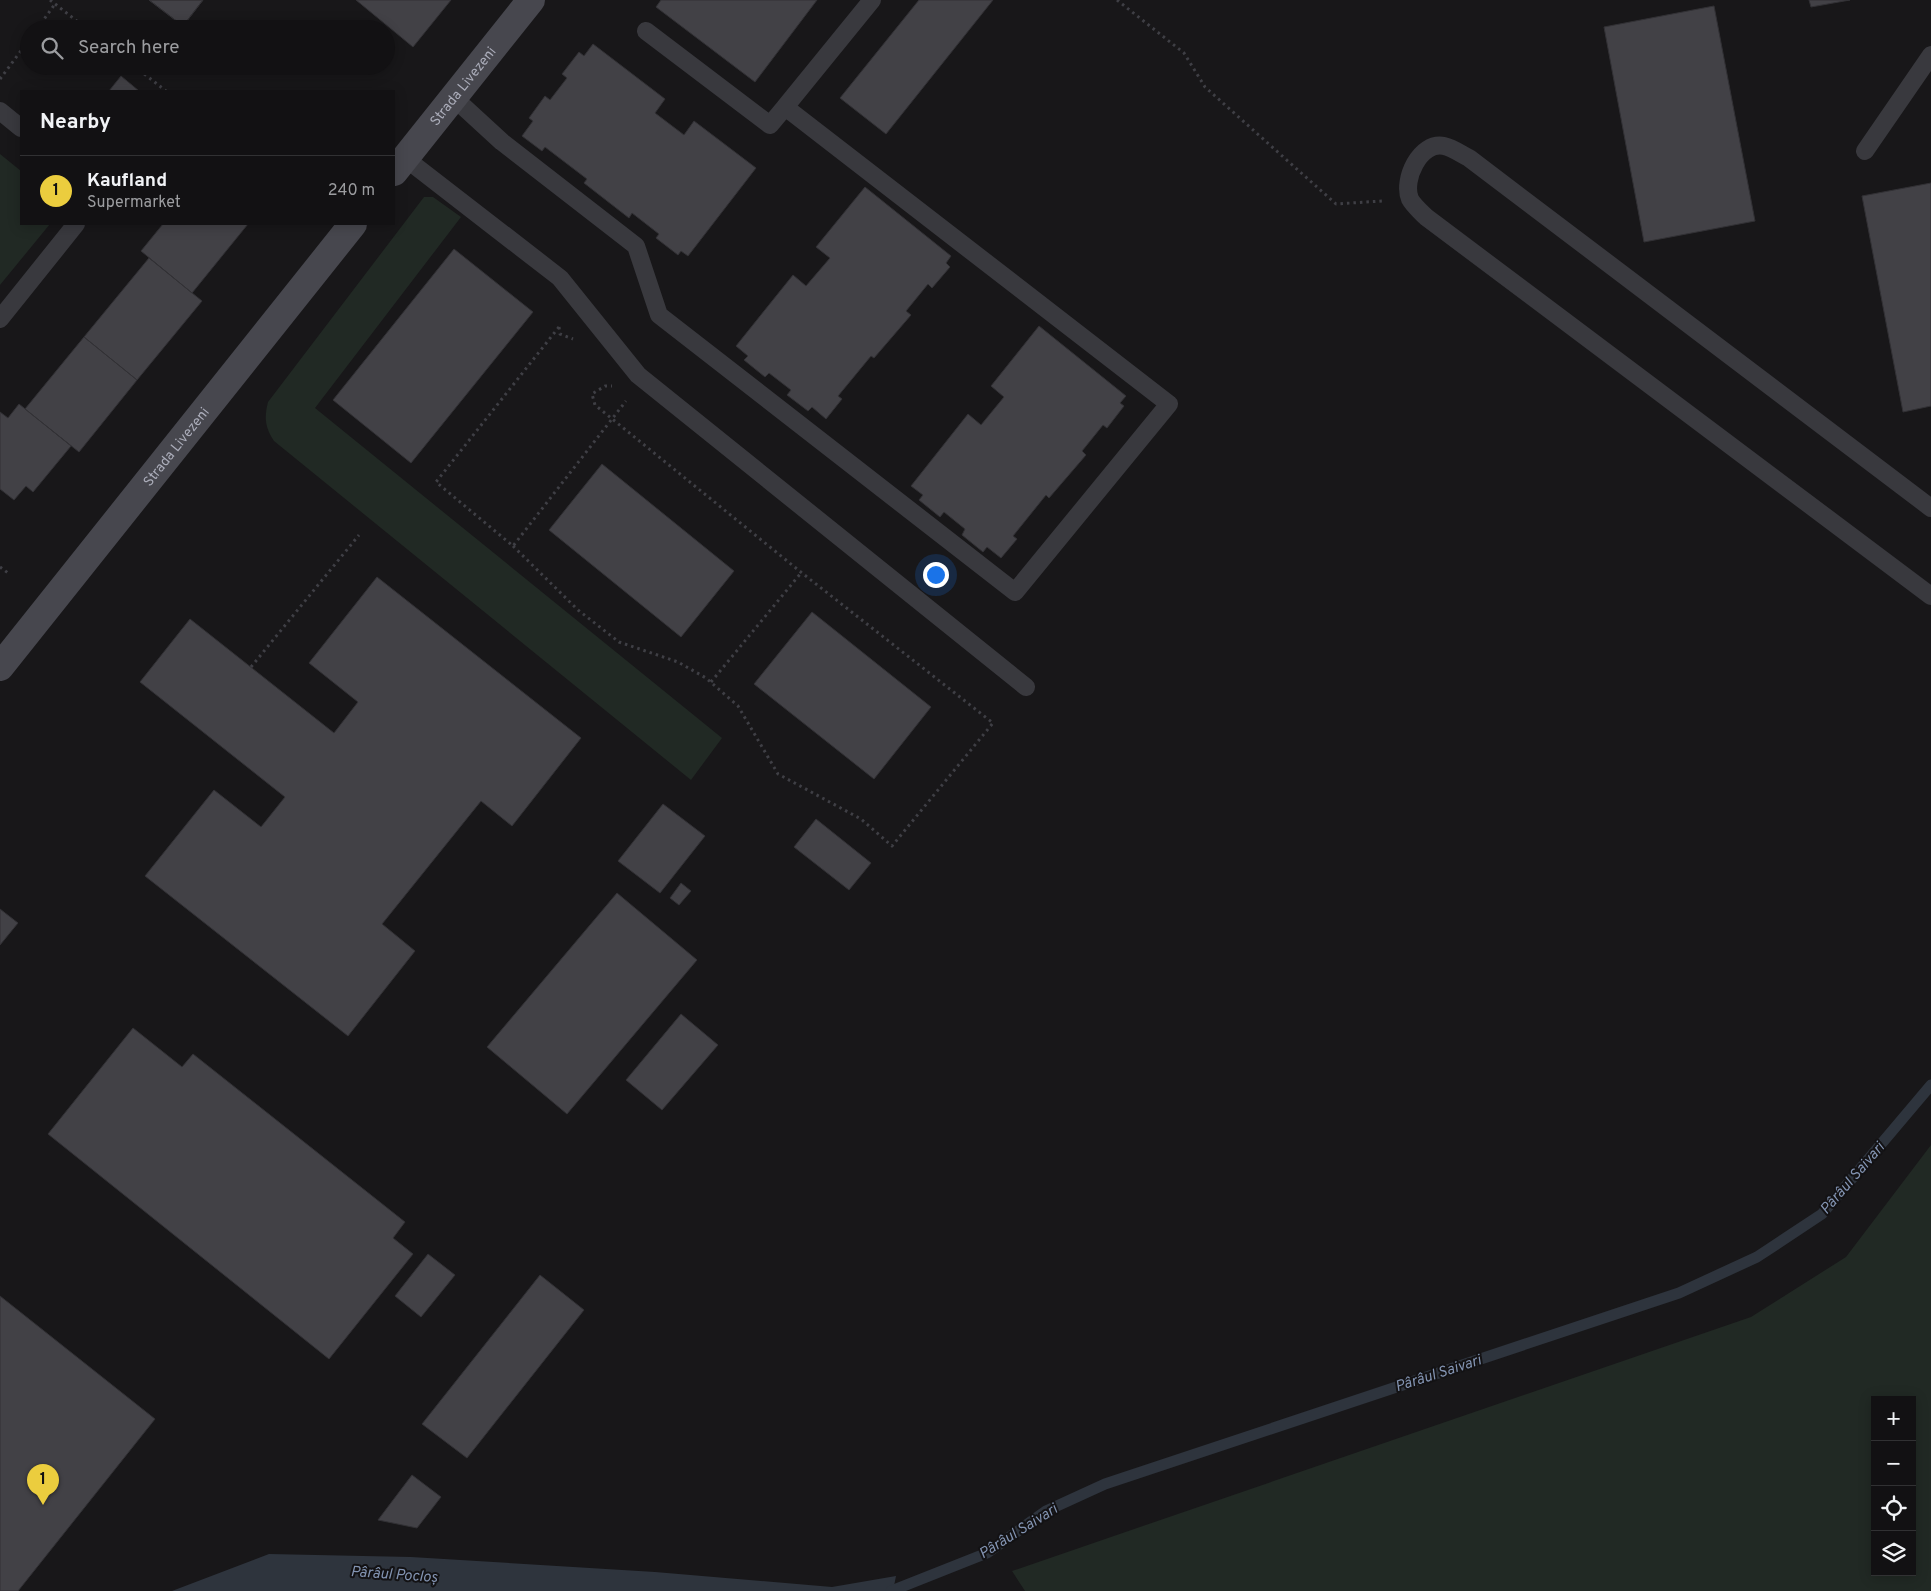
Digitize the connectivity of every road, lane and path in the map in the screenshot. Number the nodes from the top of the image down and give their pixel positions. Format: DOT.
graph roads {
  1 [pos="50,0"];
  2 [pos="531,0"];
  3 [pos="872,0"];
  4 [pos="1117,0"];
  5 [pos="56,4"];
  6 [pos="44,20"];
  7 [pos="76,20"];
  8 [pos="646,31"];
  9 [pos="20,52"];
  10 [pos="1931,55"];
  11 [pos="146,75"];
  12 [pos="0,79"];
  13 [pos="165,90"];
  14 [pos="453,97"];
  15 [pos="785,107"];
  16 [pos="0,112"];
  17 [pos="20,127"];
  18 [pos="1865,152"];
  19 [pos="399,165"];
  20 [pos="1410,199"];
  21 [pos="75,225"];
  22 [pos="351,225"];
  23 [pos="0,319"];
  24 [pos="559,326"];
  25 [pos="618,386"];
  26 [pos="629,397"];
  27 [pos="612,418"];
  28 [pos="1931,508"];
  29 [pos="359,535"];
  30 [pos="513,546"];
  31 [pos="0,567"];
  32 [pos="802,573"];
  33 [pos="8,574"];
  34 [pos="1931,596"];
  35 [pos="0,667"];
  36 [pos="251,667"];
  37 [pos="710,682"];
  38 [pos="1026,686"];
  1 -- 5 [label="path"];
  2 -- 14 [label="main road, Strada Livezeni"];
  3 -- 15 [label="lane"];
  4 -- 20 [label="path"];
  5 -- 6 [label="path"];
  5 -- 7 [label="path"];
  8 -- 15 [label="lane"];
  9 -- 12 [label="path"];
  10 -- 18 [label="lane"];
  11 -- 13 [label="path"];
  14 -- 15 [label="lane"];
  14 -- 19 [label="main road, Strada Livezeni"];
  16 -- 17 [label="lane"];
  19 -- 38 [label="lane"];
  20 -- 28 [label="lane"];
  20 -- 34 [label="lane"];
  21 -- 23 [label="lane"];
  22 -- 35 [label="main road, Strada Livezeni"];
  24 -- 30 [label="path"];
  25 -- 27 [label="path"];
  26 -- 27 [label="path"];
  27 -- 30 [label="path"];
  27 -- 32 [label="path"];
  29 -- 36 [label="path"];
  30 -- 37 [label="path"];
  31 -- 33 [label="path"];
  32 -- 37 [label="path"];
  32 -- 37 [label="path"];
}
